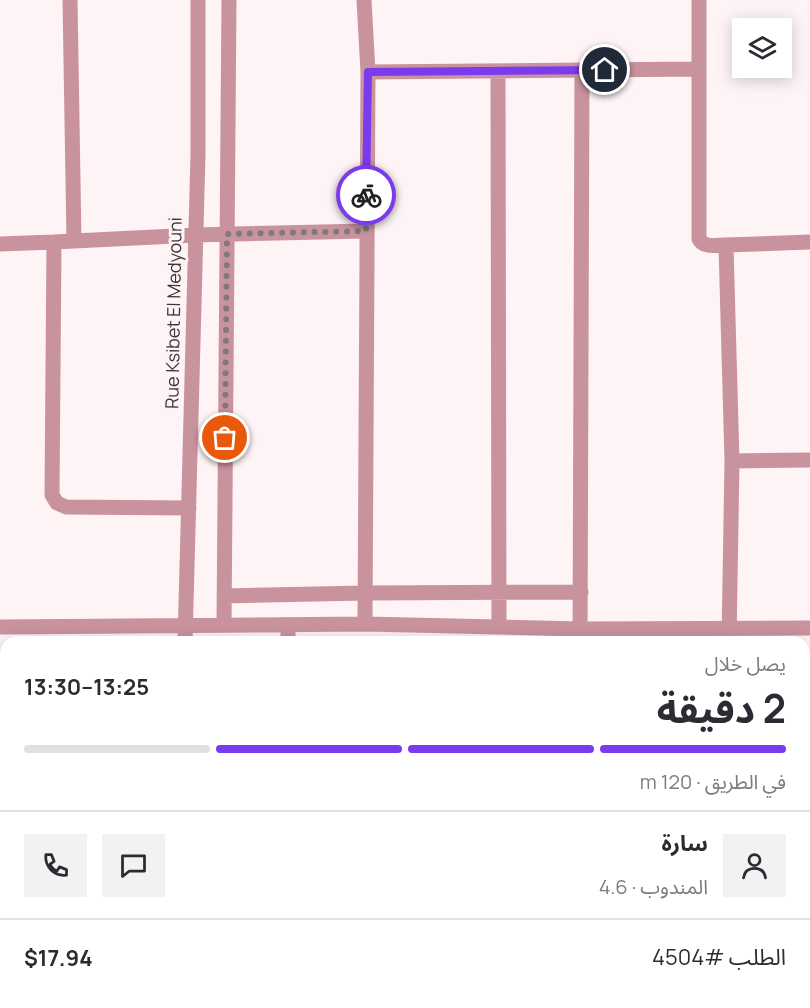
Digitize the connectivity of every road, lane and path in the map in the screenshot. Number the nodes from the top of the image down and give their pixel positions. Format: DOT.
graph roads {
  1 [pos="70,0"];
  2 [pos="198,0"];
  3 [pos="229,0"];
  4 [pos="364,0"];
  5 [pos="699,0"];
  6 [pos="697,69"];
  7 [pos="582,70"];
  8 [pos="498,71"];
  9 [pos="368,72"];
  10 [pos="366,231"];
  11 [pos="227,234"];
  12 [pos="195,235"];
  13 [pos="74,241"];
  14 [pos="54,242"];
  15 [pos="810,242"];
  16 [pos="0,244"];
  17 [pos="726,245"];
  18 [pos="810,460"];
  19 [pos="732,461"];
  20 [pos="189,508"];
  21 [pos="499,592"];
  22 [pos="581,592"];
  23 [pos="366,593"];
  24 [pos="224,596"];
  25 [pos="365,624"];
  26 [pos="224,625"];
  27 [pos="288,625"];
  28 [pos="0,627"];
  29 [pos="499,627"];
  30 [pos="810,628"];
  31 [pos="185,634"];
  32 [pos="436,634"];
  33 [pos="729,635"];
  34 [pos="288,636"];
  35 [pos="580,636"];
  1 -- 13 [label="street"];
  2 -- 12 [label="street, Rue Ksibet El Medyouni"];
  3 -- 11 [label="street"];
  4 -- 9 [label="street"];
  5 -- 6 [label="street"];
  6 -- 7 [label="street"];
  6 -- 17 [label="street"];
  7 -- 8 [label="street"];
  7 -- 22 [label="street"];
  8 -- 9 [label="street"];
  8 -- 21 [label="street"];
  9 -- 10 [label="street"];
  10 -- 11 [label="street"];
  10 -- 23 [label="street"];
  11 -- 12 [label="street"];
  11 -- 24 [label="street"];
  12 -- 13 [label="street"];
  12 -- 20 [label="street, Rue Ksibet El Medyouni"];
  13 -- 14 [label="street"];
  14 -- 16 [label="street"];
  14 -- 20 [label="street"];
  15 -- 17 [label="street"];
  17 -- 19 [label="street"];
  18 -- 19 [label="street"];
  19 -- 33 [label="street"];
  20 -- 31 [label="street, Rue Ksibet El Medyouni"];
  21 -- 22 [label="street"];
  21 -- 23 [label="street"];
  21 -- 29 [label="street"];
  22 -- 35 [label="street"];
  23 -- 24 [label="street"];
  23 -- 25 [label="street"];
  24 -- 26 [label="street"];
  25 -- 27 [label="street"];
  25 -- 32 [label="street"];
  26 -- 27 [label="street"];
  26 -- 31 [label="street"];
  27 -- 34 [label="street"];
  28 -- 31 [label="street"];
  29 -- 32 [label="street"];
  29 -- 35 [label="street"];
  30 -- 33 [label="street"];
  33 -- 35 [label="street"];
}
